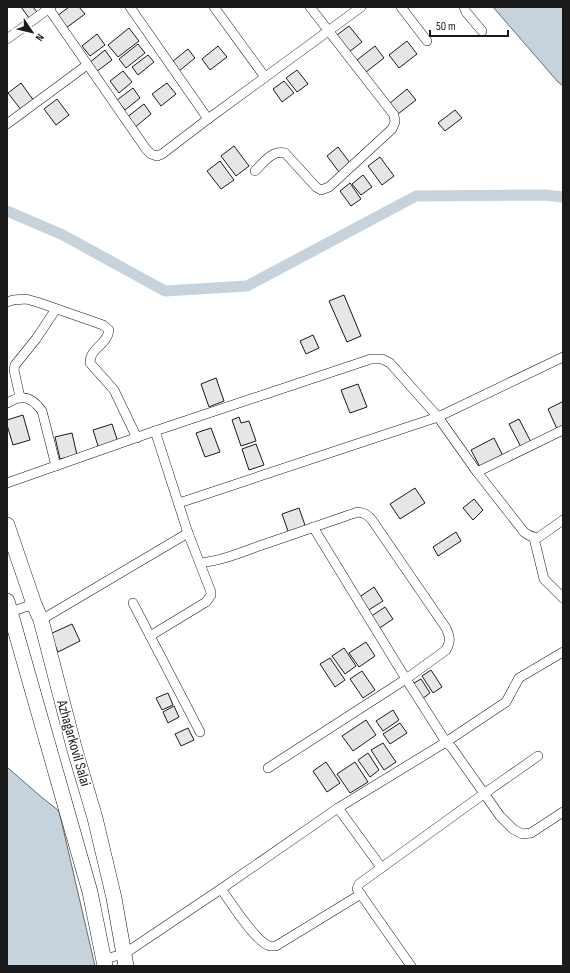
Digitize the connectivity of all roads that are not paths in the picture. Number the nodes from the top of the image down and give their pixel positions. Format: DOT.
graph roads {
  1 [pos="130,7"];
  2 [pos="214,7"];
  3 [pos="310,7"];
  4 [pos="361,7"];
  5 [pos="401,7"];
  6 [pos="464,7"];
  7 [pos="50,8"];
  8 [pos="328,31"];
  9 [pos="482,31"];
  10 [pos="7,39"];
  11 [pos="427,41"];
  12 [pos="87,65"];
  13 [pos="265,77"];
  14 [pos="208,119"];
  15 [pos="7,124"];
  16 [pos="255,171"];
  17 [pos="7,302"];
  18 [pos="56,309"];
  19 [pos="563,356"];
  20 [pos="20,397"];
  21 [pos="7,403"];
  22 [pos="438,417"];
  23 [pos="563,430"];
  24 [pos="155,431"];
  25 [pos="137,438"];
  26 [pos="56,466"];
  27 [pos="476,472"];
  28 [pos="7,483"];
  29 [pos="179,503"];
  30 [pos="563,520"];
  31 [pos="7,524"];
  32 [pos="313,527"];
  33 [pos="188,533"];
  34 [pos="534,538"];
  35 [pos="200,563"];
  36 [pos="563,598"];
  37 [pos="133,603"];
  38 [pos="34,604"];
  39 [pos="8,609"];
  40 [pos="41,620"];
  41 [pos="150,636"];
  42 [pos="563,652"];
  43 [pos="406,679"];
  44 [pos="200,732"];
  45 [pos="446,742"];
  46 [pos="538,756"];
  47 [pos="268,768"];
  48 [pos="484,793"];
  49 [pos="338,808"];
  50 [pos="563,812"];
  51 [pos="381,867"];
  52 [pos="221,889"];
  53 [pos="361,894"];
  54 [pos="125,960"];
  55 [pos="104,962"];
  56 [pos="411,966"];
  1 -- 14 [label="street"];
  2 -- 13 [label="street"];
  3 -- 8 [label="street"];
  4 -- 8 [label="street"];
  5 -- 11 [label="street"];
  6 -- 9 [label="street"];
  7 -- 10 [label="street"];
  7 -- 12 [label="street"];
  8 -- 13 [label="street"];
  8 -- 16 [label="street"];
  12 -- 14 [label="street"];
  12 -- 15 [label="street"];
  13 -- 14 [label="street"];
  17 -- 18 [label="street"];
  18 -- 20 [label="street"];
  18 -- 25 [label="street"];
  19 -- 22 [label="street"];
  20 -- 21 [label="street"];
  20 -- 26 [label="street"];
  22 -- 24 [label="street"];
  22 -- 27 [label="street"];
  22 -- 29 [label="street"];
  23 -- 27 [label="street"];
  24 -- 25 [label="street"];
  24 -- 29 [label="street"];
  25 -- 26 [label="street"];
  26 -- 28 [label="street"];
  27 -- 34 [label="street"];
  29 -- 33 [label="street"];
  30 -- 34 [label="street"];
  31 -- 38 [label="main road, Azhagarkovil Salai"];
  32 -- 35 [label="street"];
  32 -- 43 [label="street"];
  32 -- 43 [label="street"];
  33 -- 35 [label="street"];
  33 -- 40 [label="street"];
  34 -- 36 [label="street"];
  35 -- 41 [label="street"];
  37 -- 41 [label="street"];
  38 -- 39 [label="street"];
  38 -- 40 [label="main road, Azhagarkovil Salai"];
  39 -- 55 [label="main road, Azhagarkovil Salai"];
  40 -- 54 [label="main road, Azhagarkovil Salai"];
  41 -- 44 [label="street"];
  42 -- 45 [label="street"];
  43 -- 45 [label="street"];
  43 -- 47 [label="street"];
  45 -- 48 [label="street"];
  45 -- 49 [label="street"];
  46 -- 48 [label="street"];
  48 -- 50 [label="street"];
  48 -- 51 [label="street"];
  49 -- 51 [label="street"];
  49 -- 52 [label="street"];
  51 -- 53 [label="street"];
  52 -- 53 [label="street"];
  52 -- 54 [label="street"];
  53 -- 56 [label="street"];
  54 -- 55 [label="street"];
}
